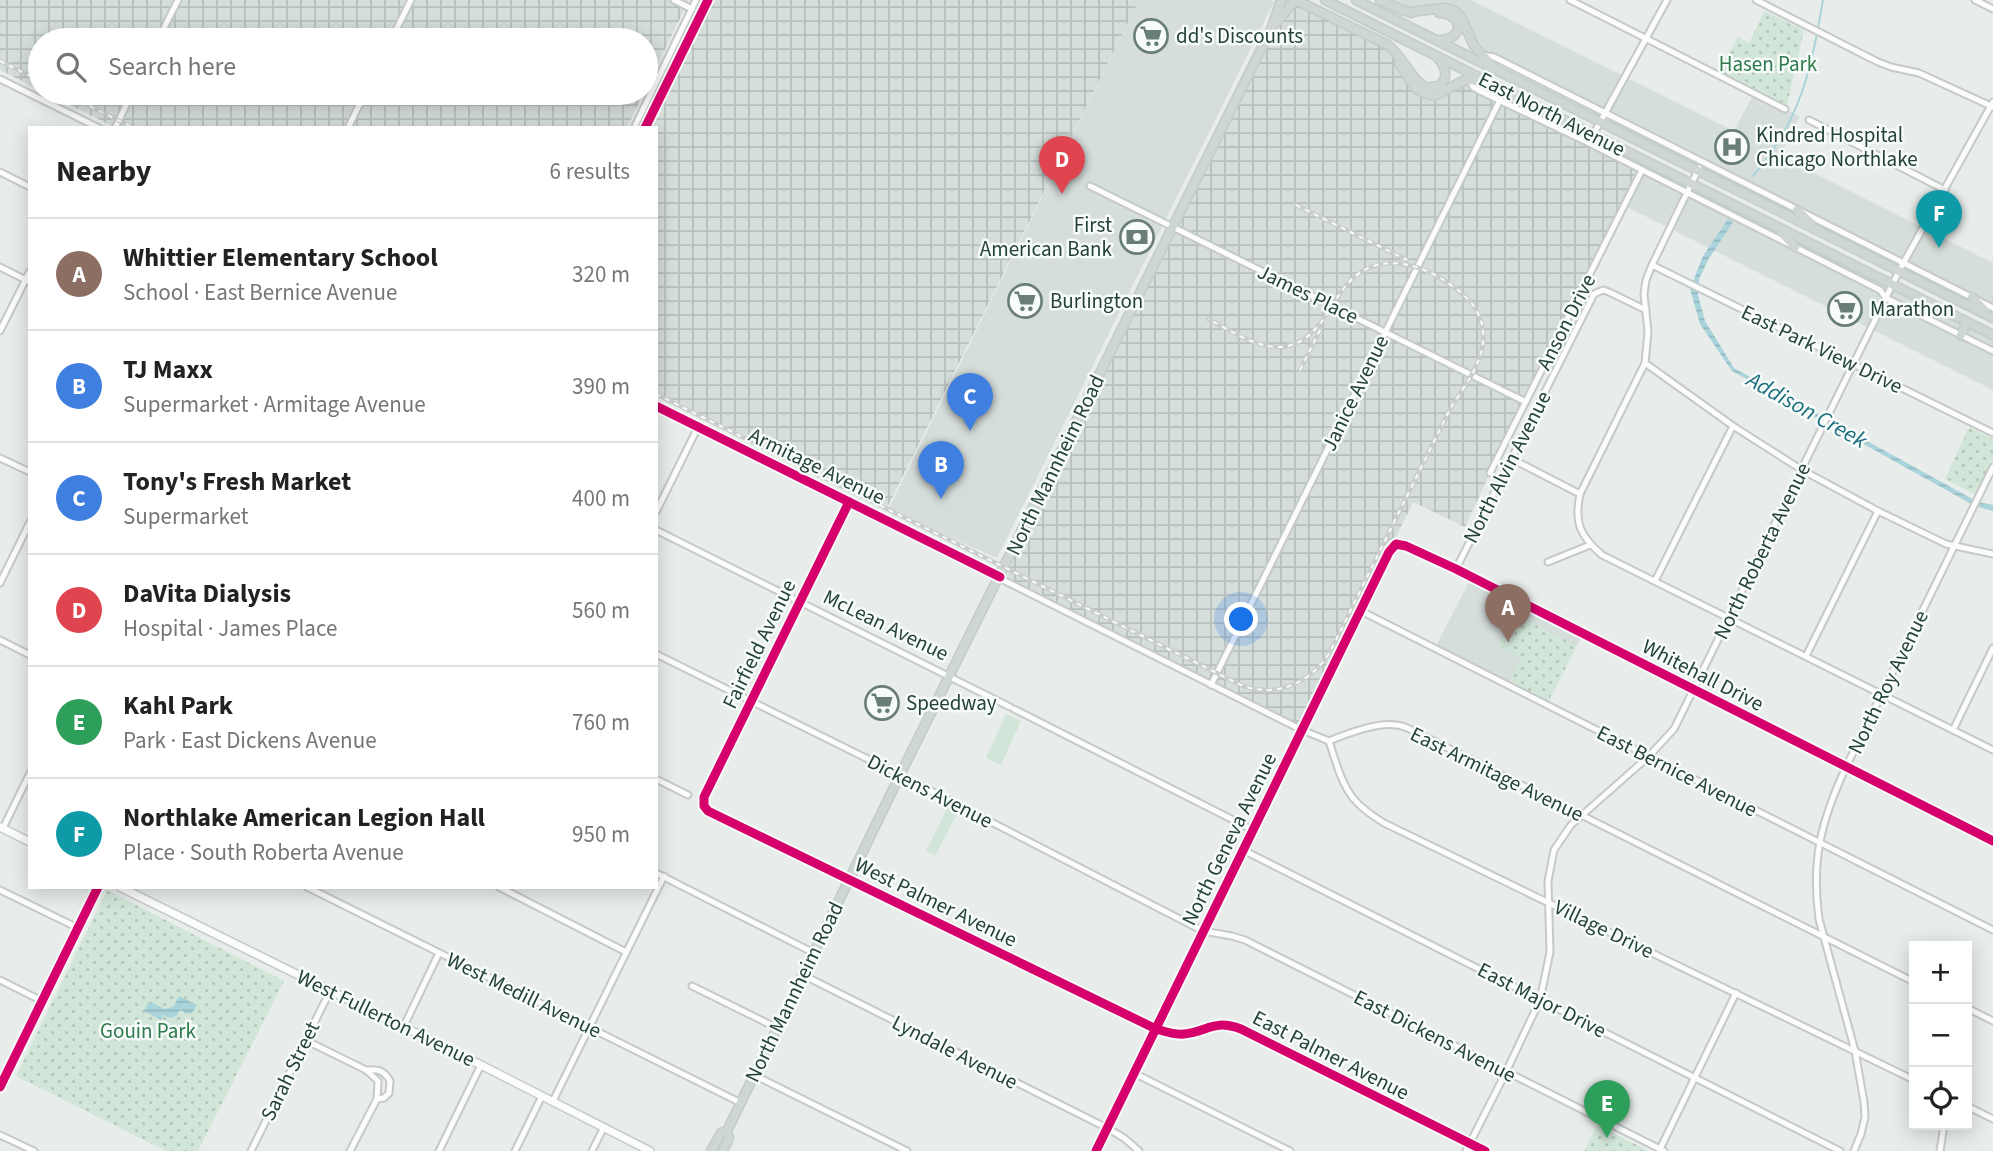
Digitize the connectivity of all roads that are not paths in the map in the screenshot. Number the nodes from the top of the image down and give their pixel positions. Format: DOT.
graph roads {
  1 [pos="178,0"];
  2 [pos="411,0"];
  3 [pos="674,0"];
  4 [pos="696,0"];
  5 [pos="1281,0"];
  6 [pos="1295,0"];
  7 [pos="1325,0"];
  8 [pos="1356,0"];
  9 [pos="1381,0"];
  10 [pos="1570,0"];
  11 [pos="1667,0"];
  12 [pos="1756,0"];
  13 [pos="1975,0"];
  14 [pos="692,9"];
  15 [pos="1993,9"];
  16 [pos="1410,12"];
  17 [pos="1272,27"];
  18 [pos="164,28"];
  19 [pos="397,28"];
  20 [pos="1646,38"];
  21 [pos="1378,40"];
  22 [pos="1436,40"];
  23 [pos="1482,55"];
  24 [pos="1436,56"];
  25 [pos="1468,56"];
  26 [pos="1462,69"];
  27 [pos="1500,72"];
  28 [pos="0,79"];
  29 [pos="658,79"];
  30 [pos="1470,80"];
  31 [pos="1488,82"];
  32 [pos="28,93"];
  33 [pos="1500,100"];
  34 [pos="53,105"];
  35 [pos="126,105"];
  36 [pos="359,105"];
  37 [pos="645,105"];
  38 [pos="1992,105"];
  39 [pos="1785,109"];
  40 [pos="1605,113"];
  41 [pos="1809,120"];
  42 [pos="1600,122"];
  43 [pos="95,126"];
  44 [pos="116,126"];
  45 [pos="349,126"];
  46 [pos="635,126"];
  47 [pos="1591,139"];
  48 [pos="1702,162"];
  49 [pos="1642,170"];
  50 [pos="1698,171"];
  51 [pos="0,172"];
  52 [pos="28,186"];
  53 [pos="1090,186"];
  54 [pos="1689,188"];
  55 [pos="1945,190"];
  56 [pos="1797,210"];
  57 [pos="1772,224"];
  58 [pos="1172,227"];
  59 [pos="1819,231"];
  60 [pos="1795,247"];
  61 [pos="1651,265"];
  62 [pos="0,267"];
  63 [pos="1902,267"];
  64 [pos="28,281"];
  65 [pos="1893,284"];
  66 [pos="1886,298"];
  67 [pos="1972,298"];
  68 [pos="1993,308"];
  69 [pos="1646,310"];
  70 [pos="1993,318"];
  71 [pos="1965,321"];
  72 [pos="0,331"];
  73 [pos="1385,332"];
  74 [pos="1961,335"];
  75 [pos="1993,335"];
  76 [pos="1993,351"];
  77 [pos="1645,363"];
  78 [pos="1853,366"];
  79 [pos="1526,402"];
  80 [pos="658,406"];
  81 [pos="1733,426"];
  82 [pos="698,427"];
  83 [pos="1993,433"];
  84 [pos="0,458"];
  85 [pos="1512,459"];
  86 [pos="1993,467"];
  87 [pos="1802,470"];
  88 [pos="28,471"];
  89 [pos="1490,473"];
  90 [pos="1580,494"];
  91 [pos="849,502"];
  92 [pos="658,508"];
  93 [pos="1878,511"];
  94 [pos="28,526"];
  95 [pos="658,531"];
  96 [pos="1396,544"];
  97 [pos="1590,545"];
  98 [pos="1954,546"];
  99 [pos="1993,554"];
  100 [pos="1548,562"];
  101 [pos="1456,569"];
  102 [pos="1000,577"];
  103 [pos="1655,582"];
  104 [pos="0,583"];
  105 [pos="800,601"];
  106 [pos="1361,611"];
  107 [pos="1729,618"];
  108 [pos="0,640"];
  109 [pos="1993,648"];
  110 [pos="28,654"];
  111 [pos="658,655"];
  112 [pos="1806,656"];
  113 [pos="950,676"];
  114 [pos="1211,685"];
  115 [pos="1693,690"];
  116 [pos="1881,694"];
  117 [pos="750,701"];
  118 [pos="1302,730"];
  119 [pos="1953,730"];
  120 [pos="1328,741"];
  121 [pos="1993,750"];
  122 [pos="1648,757"];
  123 [pos="1846,767"];
  124 [pos="900,775"];
  125 [pos="28,777"];
  126 [pos="658,780"];
  127 [pos="688,795"];
  128 [pos="703,803"];
  129 [pos="1581,815"];
  130 [pos="2,828"];
  131 [pos="1253,830"];
  132 [pos="28,841"];
  133 [pos="1993,841"];
  134 [pos="1819,844"];
  135 [pos="1243,850"];
  136 [pos="658,874"];
  137 [pos="664,876"];
  138 [pos="849,879"];
  139 [pos="658,888"];
  140 [pos="97,889"];
  141 [pos="124,889"];
  142 [pos="311,889"];
  143 [pos="503,889"];
  144 [pos="658,889"];
  145 [pos="0,890"];
  146 [pos="1549,902"];
  147 [pos="78,928"];
  148 [pos="1993,930"];
  149 [pos="1203,931"];
  150 [pos="1825,937"];
  151 [pos="626,952"];
  152 [pos="439,953"];
  153 [pos="814,953"];
  154 [pos="803,975"];
  155 [pos="1909,979"];
  156 [pos="0,980"];
  157 [pos="692,986"];
  158 [pos="330,991"];
  159 [pos="1736,993"];
  160 [pos="1540,1000"];
  161 [pos="42,1001"];
  162 [pos="1972,1010"];
  163 [pos="1993,1021"];
  164 [pos="590,1027"];
  165 [pos="403,1028"];
  166 [pos="777,1028"];
  167 [pos="1156,1029"];
  168 [pos="305,1040"];
  169 [pos="1855,1051"];
  170 [pos="481,1065"];
  171 [pos="366,1070"];
  172 [pos="1506,1072"];
  173 [pos="1134,1073"];
  174 [pos="754,1075"];
  175 [pos="1695,1077"];
  176 [pos="1909,1078"];
  177 [pos="0,1087"];
  178 [pos="542,1096"];
  179 [pos="377,1099"];
  180 [pos="553,1101"];
  181 [pos="740,1103"];
  182 [pos="1972,1108"];
  183 [pos="1993,1119"];
  184 [pos="604,1127"];
  185 [pos="1107,1128"];
  186 [pos="727,1130"];
  187 [pos="1943,1130"];
  188 [pos="0,1135"];
  189 [pos="1470,1143"];
  190 [pos="1662,1150"];
  191 [pos="34,1151"];
  192 [pos="251,1151"];
  193 [pos="350,1151"];
  194 [pos="439,1151"];
  195 [pos="515,1151"];
  196 [pos="592,1151"];
  197 [pos="650,1151"];
  198 [pos="711,1151"];
  199 [pos="723,1151"];
  200 [pos="907,1151"];
  201 [pos="1096,1151"];
  202 [pos="1139,1151"];
  203 [pos="1290,1151"];
  204 [pos="1466,1151"];
  205 [pos="1485,1151"];
  206 [pos="1840,1151"];
  207 [pos="1854,1151"];
  208 [pos="1940,1151"];
  1 -- 18 [label="street"];
  2 -- 19 [label="street"];
  3 -- 14 [label="street"];
  4 -- 14 [label="street"];
  5 -- 17 [label="main road, North Mannheim Road"];
  6 -- 17 [label="main road, North Mannheim Road"];
  6 -- 21 [label="main road"];
  7 -- 24 [label="main road"];
  8 -- 22 [label="main road, East North Avenue"];
  9 -- 16 [label="main road"];
  10 -- 20 [label="street"];
  11 -- 20 [label="street"];
  12 -- 38 [label="street"];
  13 -- 15 [label="street"];
  14 -- 29 [label="street"];
  16 -- 22 [label="main road"];
  16 -- 23 [label="main road"];
  17 -- 58 [label="main road, North Mannheim Road"];
  20 -- 39 [label="street"];
  20 -- 40 [label="street"];
  21 -- 24 [label="main road"];
  21 -- 30 [label="main road"];
  22 -- 25 [label="main road, East North Avenue"];
  23 -- 25 [label="street"];
  23 -- 27 [label="main road"];
  23 -- 40 [label="street, East North Avenue"];
  24 -- 26 [label="main road"];
  25 -- 27 [label="main road, East North Avenue"];
  26 -- 30 [label="street, East North Avenue"];
  26 -- 31 [label="main road, East North Avenue"];
  27 -- 42 [label="main road, East North Avenue"];
  28 -- 32 [label="street"];
  30 -- 31 [label="main road"];
  30 -- 33 [label="street, East North Avenue"];
  31 -- 47 [label="main road, East North Avenue"];
  33 -- 47 [label="street, East North Avenue"];
  33 -- 73 [label="street, Janice Avenue"];
  34 -- 43 [label="street"];
  35 -- 44 [label="street"];
  36 -- 45 [label="street"];
  37 -- 46 [label="street"];
  38 -- 55 [label="street, North Roberta Avenue"];
  40 -- 42 [label="street"];
  40 -- 48 [label="street, East North Avenue"];
  41 -- 55 [label="street"];
  42 -- 47 [label="street"];
  42 -- 50 [label="main road, East North Avenue"];
  47 -- 49 [label="street, East North Avenue"];
  47 -- 54 [label="main road, East North Avenue"];
  48 -- 50 [label="street"];
  48 -- 56 [label="street, East North Avenue"];
  49 -- 54 [label="street, East North Avenue"];
  49 -- 79 [label="street, Anson Drive"];
  50 -- 54 [label="street"];
  50 -- 59 [label="main road, East North Avenue"];
  51 -- 52 [label="street"];
  53 -- 58 [label="street, James Place"];
  54 -- 57 [label="main road, East North Avenue"];
  54 -- 60 [label="street, East North Avenue"];
  54 -- 61 [label="street"];
  55 -- 63 [label="street, North Roberta Avenue"];
  56 -- 59 [label="main road"];
  56 -- 63 [label="street, East North Avenue"];
  57 -- 60 [label="main road"];
  57 -- 65 [label="main road, East North Avenue"];
  58 -- 73 [label="street, James Place"];
  58 -- 102 [label="main road, North Mannheim Road"];
  59 -- 63 [label="main road, East North Avenue"];
  60 -- 66 [label="street, East North Avenue"];
  61 -- 69 [label="street"];
  61 -- 78 [label="street, East Park View Drive"];
  62 -- 64 [label="street"];
  63 -- 65 [label="street, North Roberta Avenue"];
  63 -- 67 [label="street, East North Avenue"];
  63 -- 70 [label="main road, East North Avenue"];
  64 -- 72 [label="street"];
  65 -- 66 [label="street, North Roberta Avenue"];
  65 -- 71 [label="main road, East North Avenue"];
  66 -- 74 [label="street"];
  66 -- 78 [label="street, North Roberta Avenue"];
  67 -- 68 [label="street, East North Avenue"];
  67 -- 70 [label="main road"];
  69 -- 77 [label="street"];
  69 -- 85 [label="street, North Alvin Avenue"];
  71 -- 74 [label="main road"];
  71 -- 75 [label="main road, East North Avenue"];
  73 -- 79 [label="street, James Place"];
  73 -- 114 [label="street, Janice Avenue"];
  74 -- 76 [label="street"];
  77 -- 81 [label="street"];
  77 -- 90 [label="street"];
  78 -- 83 [label="street, East Park View Drive"];
  78 -- 87 [label="street, North Roberta Avenue"];
  79 -- 89 [label="street, Anson Drive"];
  80 -- 82 [label="street, Armitage Avenue"];
  81 -- 87 [label="street"];
  81 -- 103 [label="street"];
  82 -- 91 [label="street, Armitage Avenue"];
  82 -- 92 [label="street"];
  84 -- 88 [label="street"];
  85 -- 90 [label="street"];
  85 -- 101 [label="street, North Alvin Avenue"];
  86 -- 98 [label="street, North Roy Avenue"];
  87 -- 93 [label="street"];
  87 -- 107 [label="street, North Roberta Avenue"];
  90 -- 97 [label="street"];
  91 -- 102 [label="street, Armitage Avenue"];
  91 -- 105 [label="street, Fairfield Avenue"];
  93 -- 98 [label="street"];
  93 -- 112 [label="street"];
  94 -- 104 [label="street"];
  95 -- 105 [label="street, McLean Avenue"];
  96 -- 101 [label="street, Whitehall Drive"];
  96 -- 106 [label="street, North Geneva Avenue"];
  97 -- 100 [label="street"];
  97 -- 103 [label="street"];
  98 -- 99 [label="street"];
  98 -- 116 [label="street, North Roy Avenue"];
  101 -- 115 [label="street, Whitehall Drive"];
  102 -- 113 [label="main road, North Mannheim Road"];
  102 -- 114 [label="street"];
  103 -- 107 [label="street"];
  105 -- 113 [label="street, McLean Avenue"];
  105 -- 117 [label="street, Fairfield Avenue"];
  106 -- 118 [label="street, North Geneva Avenue"];
  106 -- 122 [label="street, East Bernice Avenue"];
  107 -- 112 [label="street"];
  107 -- 115 [label="street, North Roberta Avenue"];
  108 -- 110 [label="street"];
  109 -- 119 [label="street"];
  111 -- 117 [label="street, Dickens Avenue"];
  112 -- 116 [label="street"];
  113 -- 124 [label="main road, North Mannheim Road"];
  113 -- 131 [label="street"];
  114 -- 118 [label="street"];
  115 -- 122 [label="street, North Roberta Avenue"];
  115 -- 123 [label="street, Whitehall Drive"];
  116 -- 119 [label="street"];
  116 -- 123 [label="street, North Roy Avenue"];
  117 -- 124 [label="street, Dickens Avenue"];
  117 -- 128 [label="street, Fairfield Avenue"];
  118 -- 120 [label="street"];
  118 -- 131 [label="street, North Geneva Avenue"];
  119 -- 121 [label="street"];
  120 -- 129 [label="street, East Armitage Avenue"];
  120 -- 146 [label="street, Village Drive"];
  122 -- 129 [label="street, North Roberta Avenue"];
  122 -- 134 [label="street, East Bernice Avenue"];
  123 -- 133 [label="street, Whitehall Drive"];
  123 -- 134 [label="street, North Roy Avenue"];
  124 -- 138 [label="main road, North Mannheim Road"];
  124 -- 149 [label="street, Dickens Avenue"];
  125 -- 130 [label="street"];
  126 -- 127 [label="street"];
  128 -- 138 [label="street, West Palmer Avenue"];
  129 -- 146 [label="street, North Roberta Avenue"];
  129 -- 150 [label="street, East Armitage Avenue"];
  130 -- 132 [label="street"];
  131 -- 135 [label="street, North Geneva Avenue"];
  134 -- 148 [label="street, East Bernice Avenue"];
  134 -- 150 [label="street, North Roy Avenue"];
  135 -- 149 [label="street, North Geneva Avenue"];
  135 -- 160 [label="street, East Major Drive"];
  136 -- 137 [label="street"];
  137 -- 139 [label="street"];
  137 -- 153 [label="street"];
  138 -- 153 [label="main road, North Mannheim Road"];
  138 -- 167 [label="street, West Palmer Avenue"];
  140 -- 147 [label="street"];
  141 -- 158 [label="street, West Fullerton Avenue"];
  142 -- 152 [label="street, West Medill Avenue"];
  143 -- 151 [label="street"];
  144 -- 151 [label="street"];
  145 -- 147 [label="street"];
  146 -- 159 [label="street, Village Drive"];
  146 -- 160 [label="street, North Roberta Avenue"];
  147 -- 161 [label="street"];
  149 -- 167 [label="street, North Geneva Avenue"];
  149 -- 172 [label="street, East Dickens Avenue"];
  150 -- 155 [label="street, East Armitage Avenue"];
  150 -- 169 [label="street, North Roy Avenue"];
  151 -- 164 [label="street"];
  152 -- 164 [label="street, West Medill Avenue"];
  152 -- 165 [label="street"];
  153 -- 154 [label="main road, North Mannheim Road"];
  154 -- 166 [label="main road, North Mannheim Road"];
  154 -- 185 [label="street, Lyndale Avenue"];
  156 -- 161 [label="street"];
  157 -- 166 [label="street"];
  158 -- 165 [label="street, West Fullerton Avenue"];
  158 -- 168 [label="street, Sarah Street"];
  159 -- 169 [label="street, Village Drive"];
  159 -- 175 [label="street"];
  160 -- 172 [label="street, North Roberta Avenue"];
  160 -- 175 [label="street, East Major Drive"];
  161 -- 177 [label="street"];
  162 -- 163 [label="street"];
  164 -- 180 [label="street"];
  164 -- 181 [label="street, West Medill Avenue"];
  165 -- 170 [label="street, West Fullerton Avenue"];
  166 -- 174 [label="main road, North Mannheim Road"];
  167 -- 173 [label="street, North Geneva Avenue"];
  167 -- 189 [label="street, East Palmer Avenue"];
  168 -- 171 [label="street"];
  168 -- 192 [label="street, Sarah Street"];
  169 -- 176 [label="street, Village Drive"];
  169 -- 207 [label="street, North Roy Avenue"];
  170 -- 178 [label="street, West Fullerton Avenue"];
  170 -- 194 [label="street"];
  171 -- 179 [label="street"];
  171 -- 179 [label="street"];
  172 -- 189 [label="street, North Roberta Avenue"];
  172 -- 190 [label="street, East Dickens Avenue"];
  173 -- 185 [label="street, North Geneva Avenue"];
  173 -- 203 [label="street"];
  174 -- 181 [label="main road, North Mannheim Road"];
  174 -- 200 [label="street"];
  175 -- 190 [label="street"];
  175 -- 206 [label="street, East Major Drive"];
  178 -- 180 [label="street, West Fullerton Avenue"];
  178 -- 195 [label="street"];
  179 -- 193 [label="street"];
  180 -- 184 [label="street, West Fullerton Avenue"];
  181 -- 186 [label="main road, North Mannheim Road"];
  182 -- 183 [label="street"];
  184 -- 196 [label="street"];
  184 -- 197 [label="street, West Fullerton Avenue"];
  185 -- 201 [label="street, North Geneva Avenue"];
  185 -- 202 [label="street, Lyndale Avenue"];
  186 -- 198 [label="main road, North Mannheim Road"];
  186 -- 199 [label="main road, North Mannheim Road"];
  187 -- 208 [label="street"];
  188 -- 191 [label="street"];
  189 -- 204 [label="street, North Roberta Avenue"];
  189 -- 205 [label="street, East Palmer Avenue"];
}
